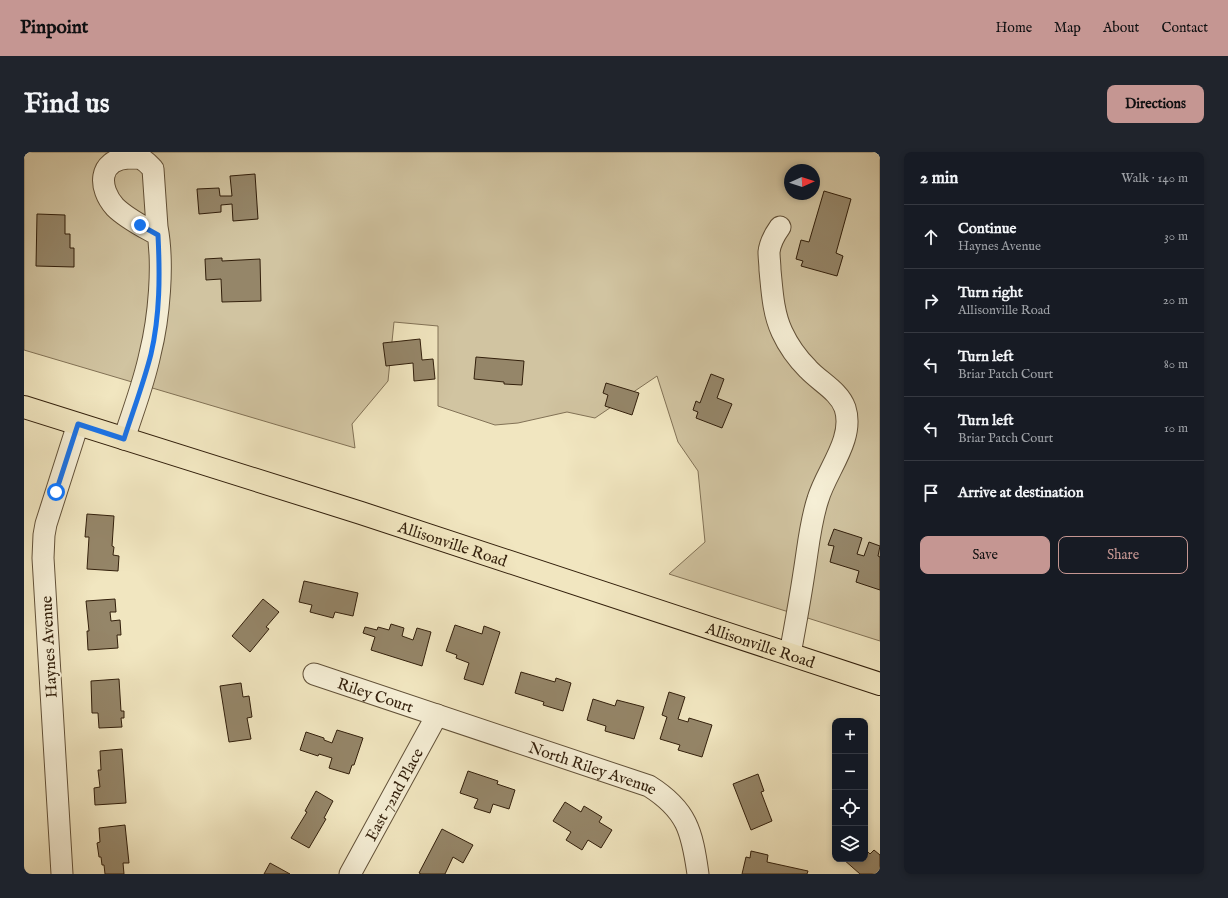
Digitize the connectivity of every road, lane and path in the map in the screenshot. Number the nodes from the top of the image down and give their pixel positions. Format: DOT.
graph roads {
  1 [pos="780,227"];
  2 [pos="158,235"];
  3 [pos="24,407"];
  4 [pos="78,424"];
  5 [pos="124,439"];
  6 [pos="790,654"];
  7 [pos="314,674"];
  8 [pos="880,684"];
  9 [pos="437,715"];
  10 [pos="62,874"];
  11 [pos="350,874"];
  12 [pos="698,874"];
  1 -- 6 [label="street"];
  2 -- 5 [label="street"];
  3 -- 4 [label="main road, Allisonville Road"];
  4 -- 5 [label="main road, Allisonville Road"];
  4 -- 10 [label="street, Haynes Avenue"];
  5 -- 6 [label="main road, Allisonville Road"];
  6 -- 8 [label="main road, Allisonville Road"];
  7 -- 9 [label="street, Riley Court"];
  9 -- 11 [label="street, East 72nd Place"];
  9 -- 12 [label="street, North Riley Avenue"];
}
